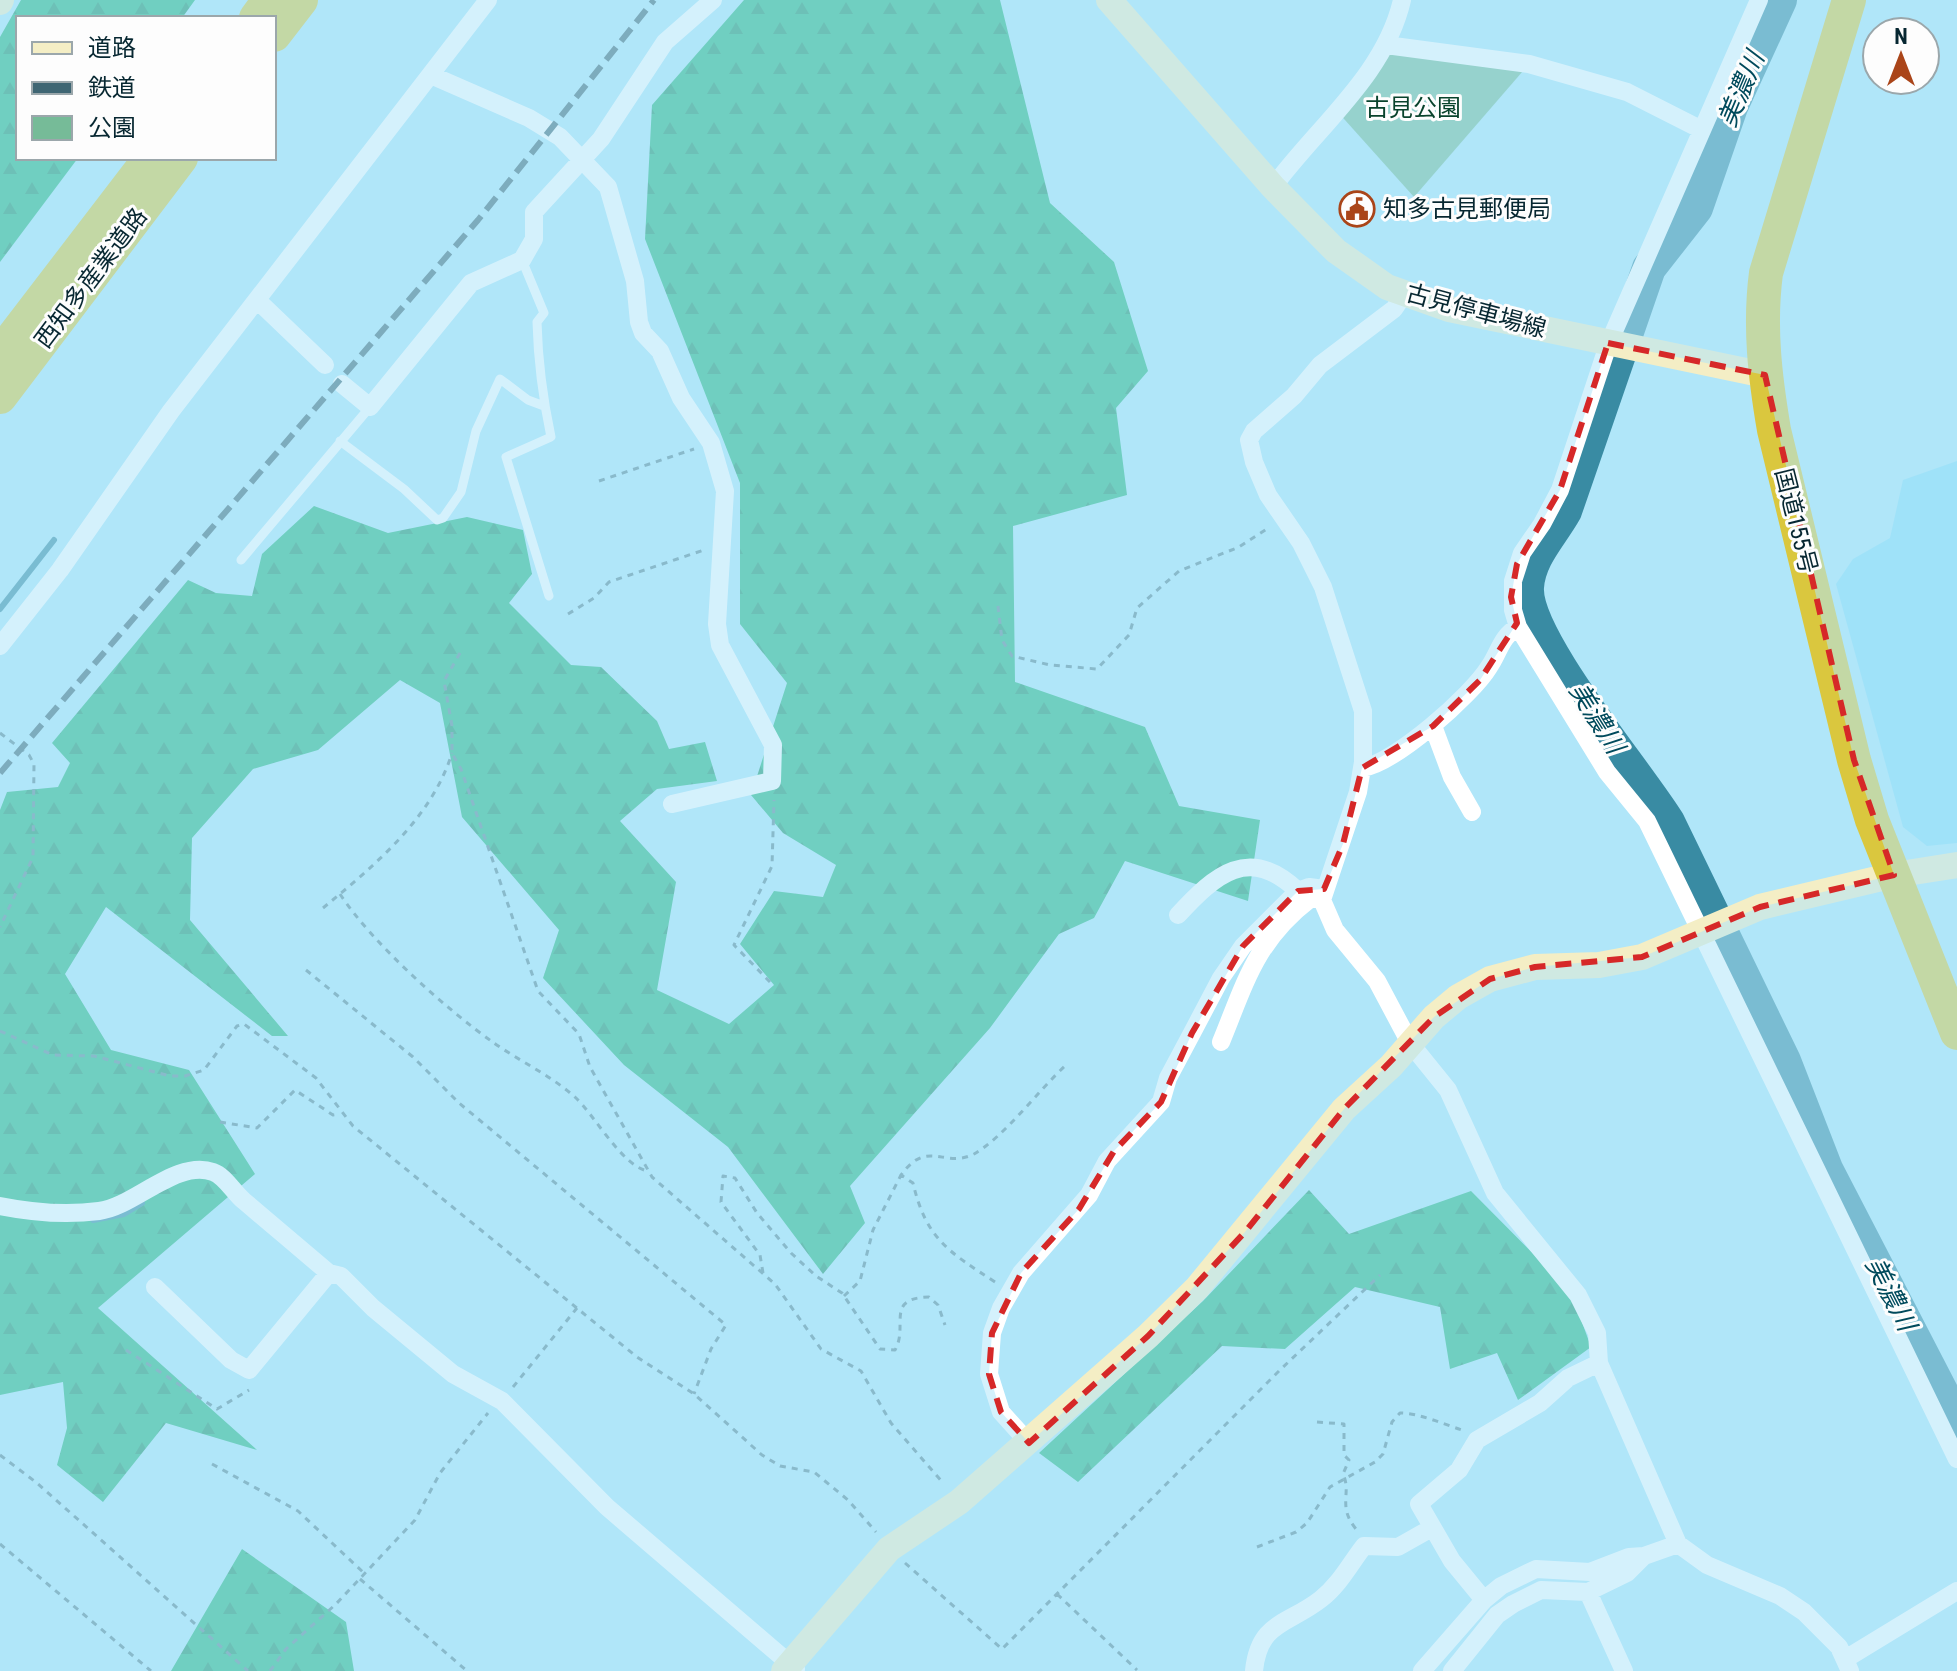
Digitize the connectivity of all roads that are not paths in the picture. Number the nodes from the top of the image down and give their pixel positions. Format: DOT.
graph roads {
  1 [pos="301,0"];
  2 [pos="488,0"];
  3 [pos="713,0"];
  4 [pos="1109,0"];
  5 [pos="1402,0"];
  6 [pos="1759,0"];
  7 [pos="1849,0"];
  8 [pos="276,32"];
  9 [pos="1386,45"];
  10 [pos="433,76"];
  11 [pos="1700,129"];
  12 [pos="148,160"];
  13 [pos="179,160"];
  14 [pos="582,162"];
  15 [pos="1273,187"];
  16 [pos="522,260"];
  17 [pos="1405,293"];
  18 [pos="257,300"];
  19 [pos="1607,344"];
  20 [pos="0,354"];
  21 [pos="325,365"];
  22 [pos="1765,375"];
  23 [pos="342,384"];
  24 [pos="0,397"];
  25 [pos="544,406"];
  26 [pos="370,407"];
  27 [pos="340,441"];
  28 [pos="241,560"];
  29 [pos="549,596"];
  30 [pos="1518,627"];
  31 [pos="0,646"];
  32 [pos="1433,726"];
  33 [pos="1362,768"];
  34 [pos="672,804"];
  35 [pos="1472,812"];
  36 [pos="1957,865"];
  37 [pos="1894,875"];
  38 [pos="1298,891"];
  39 [pos="1323,894"];
  40 [pos="1178,915"];
  41 [pos="1702,933"];
  42 [pos="1947,995"];
  43 [pos="1957,1033"];
  44 [pos="1221,1042"];
  45 [pos="1410,1043"];
  46 [pos="0,1206"];
  47 [pos="329,1273"];
  48 [pos="155,1287"];
  49 [pos="1599,1363"];
  50 [pos="1029,1443"];
  51 [pos="1957,1459"];
  52 [pos="1430,1529"];
  53 [pos="1678,1544"];
  54 [pos="1644,1556"];
  55 [pos="1957,1591"];
  56 [pos="1588,1592"];
  57 [pos="1484,1600"];
  58 [pos="1848,1664"];
  59 [pos="791,1668"];
  60 [pos="1254,1671"];
  61 [pos="1422,1671"];
  62 [pos="1452,1671"];
  63 [pos="1624,1671"];
  1 -- 8 [label="highway"];
  2 -- 10 [label="street"];
  3 -- 14 [label="street"];
  4 -- 15 [label="street, 古見停車場線"];
  5 -- 9 [label="street"];
  6 -- 11 [label="street"];
  7 -- 22 [label="highway, 国道155号"];
  9 -- 11 [label="street"];
  9 -- 15 [label="street"];
  10 -- 14 [label="street"];
  10 -- 18 [label="street"];
  11 -- 19 [label="street"];
  12 -- 20 [label="highway, 西知多産業道路"];
  13 -- 24 [label="highway, 西知多産業道路"];
  14 -- 16 [label="street"];
  14 -- 34 [label="street"];
  15 -- 17 [label="street, 古見停車場線"];
  16 -- 25 [label="lane"];
  16 -- 26 [label="street"];
  17 -- 19 [label="street, 古見停車場線"];
  17 -- 33 [label="street"];
  18 -- 21 [label="street"];
  18 -- 31 [label="street"];
  19 -- 22 [label="street, 古見停車場線"];
  19 -- 30 [label="street"];
  22 -- 37 [label="highway, 国道155号"];
  23 -- 26 [label="street"];
  25 -- 27 [label="lane"];
  25 -- 29 [label="lane"];
  26 -- 27 [label="lane"];
  27 -- 28 [label="lane"];
  30 -- 32 [label="street"];
  30 -- 41 [label="street"];
  32 -- 33 [label="street"];
  32 -- 35 [label="street"];
  33 -- 39 [label="street"];
  36 -- 37 [label="street"];
  37 -- 41 [label="street"];
  37 -- 42 [label="highway, 国道155号"];
  38 -- 39 [label="street"];
  38 -- 40 [label="street"];
  38 -- 50 [label="street"];
  39 -- 44 [label="street"];
  39 -- 45 [label="street"];
  41 -- 45 [label="street"];
  41 -- 51 [label="street"];
  42 -- 43 [label="highway, 国道155号"];
  45 -- 49 [label="street"];
  45 -- 50 [label="street"];
  46 -- 47 [label="street"];
  47 -- 48 [label="street"];
  47 -- 59 [label="street"];
  49 -- 52 [label="street"];
  49 -- 53 [label="street"];
  50 -- 59 [label="street"];
  52 -- 57 [label="street"];
  52 -- 60 [label="street"];
  53 -- 54 [label="street"];
  53 -- 58 [label="street"];
  54 -- 56 [label="street"];
  54 -- 57 [label="street"];
  55 -- 58 [label="street"];
  56 -- 62 [label="street"];
  56 -- 63 [label="street"];
  57 -- 61 [label="street"];
}
